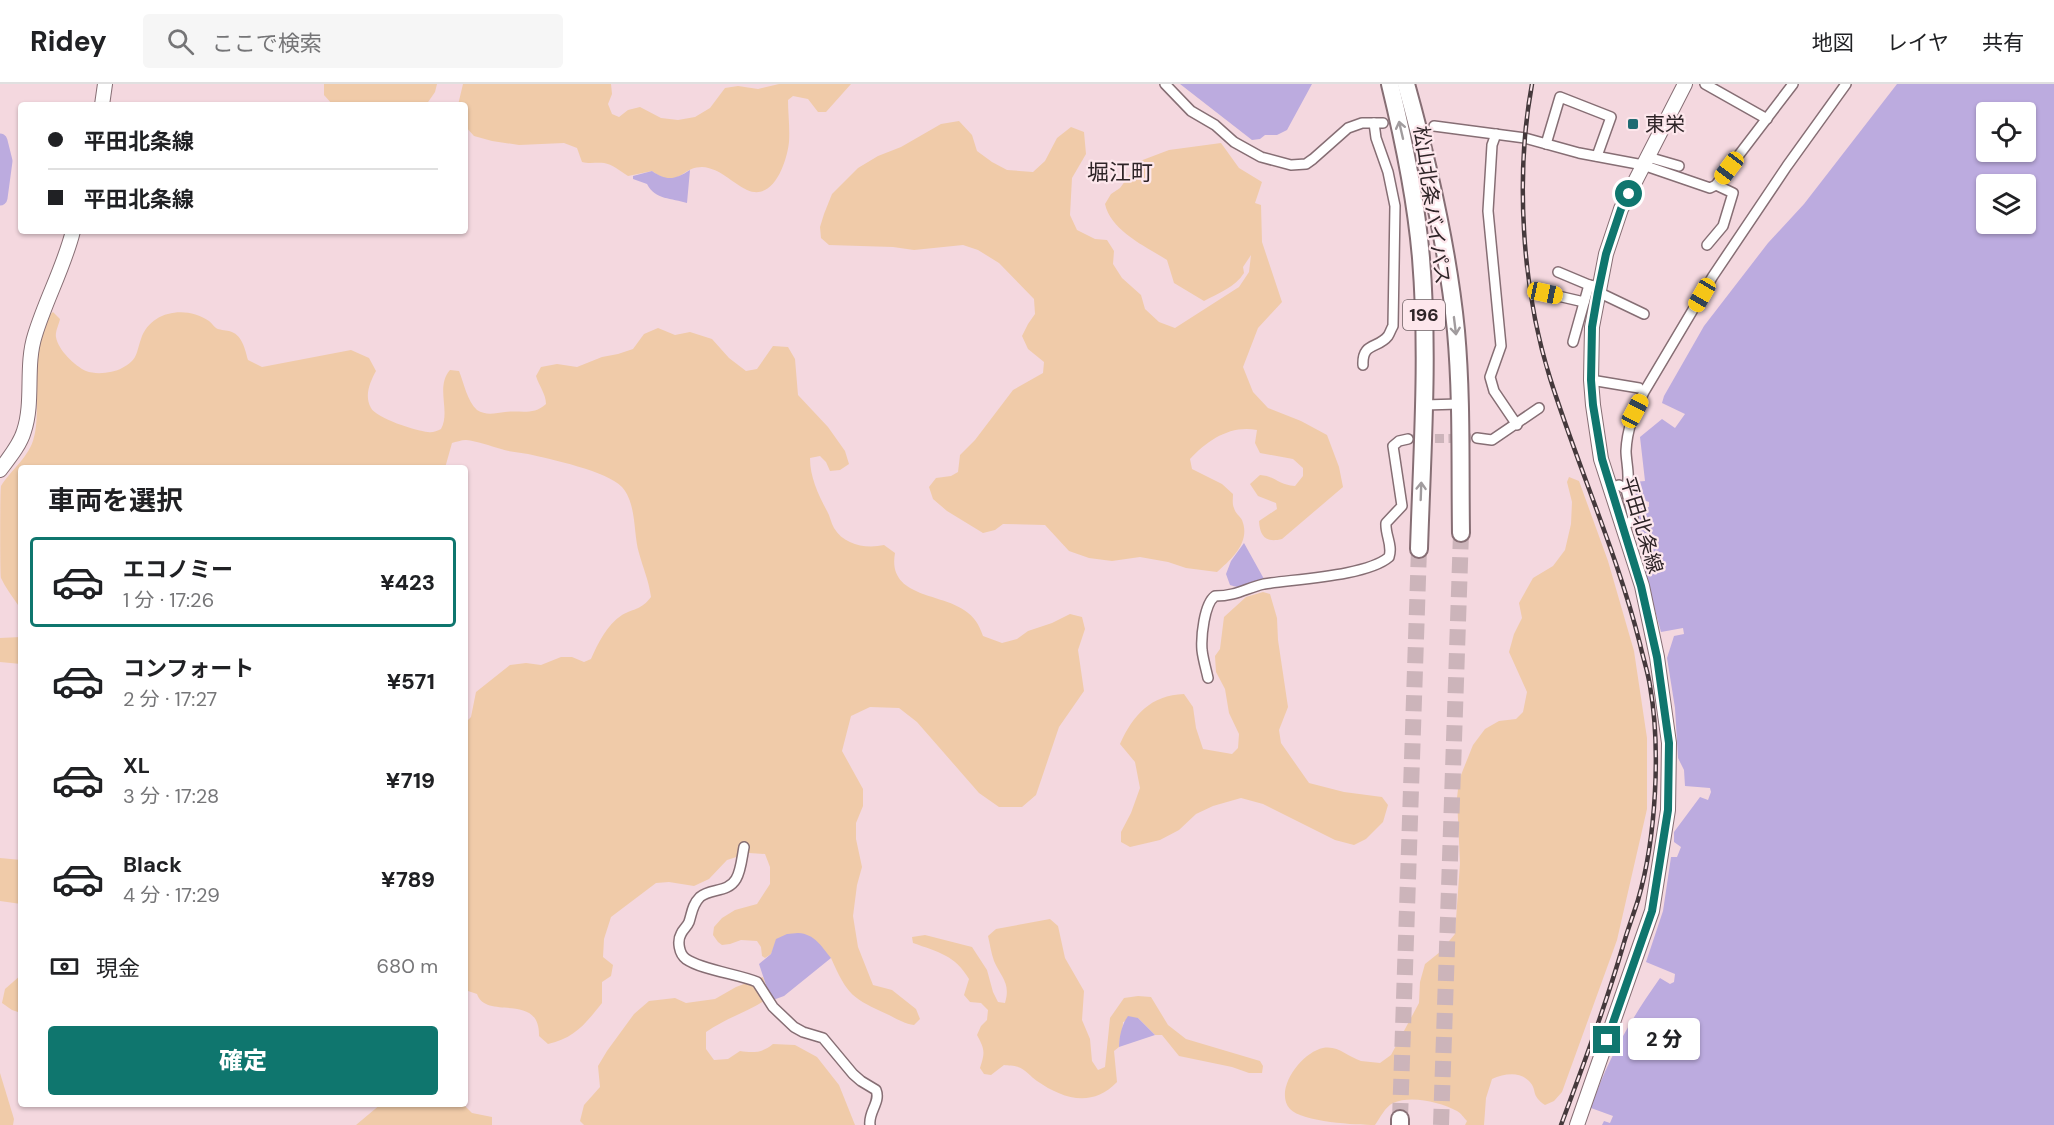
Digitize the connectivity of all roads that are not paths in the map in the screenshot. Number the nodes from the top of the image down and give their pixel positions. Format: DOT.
graph roads {
  1 [pos="105,84"];
  2 [pos="1165,84"];
  3 [pos="1390,84"];
  4 [pos="1406,84"];
  5 [pos="1705,84"];
  6 [pos="1793,84"];
  7 [pos="1846,84"];
  8 [pos="1680,85"];
  9 [pos="102,102"];
  10 [pos="1767,118"];
  11 [pos="1434,126"];
  12 [pos="1496,134"];
  13 [pos="1546,144"];
  14 [pos="1597,156"];
  15 [pos="1645,161"];
  16 [pos="1679,166"];
  17 [pos="1716,185"];
  18 [pos="72,234"];
  19 [pos="1707,245"];
  20 [pos="1558,272"];
  21 [pos="1595,288"];
  22 [pos="1545,293"];
  23 [pos="1584,302"];
  24 [pos="1644,314"];
  25 [pos="1573,342"];
  26 [pos="1364,365"];
  27 [pos="1591,380"];
  28 [pos="1639,388"];
  29 [pos="1459,404"];
  30 [pos="1424,405"];
  31 [pos="1539,408"];
  32 [pos="1517,425"];
  33 [pos="1477,438"];
  34 [pos="1408,439"];
  35 [pos="0,470"];
  36 [pos="1610,488"];
  37 [pos="1626,489"];
  38 [pos="1622,525"];
  39 [pos="1461,532"];
  40 [pos="1419,549"];
  41 [pos="1208,678"];
  42 [pos="744,847"];
  43 [pos="870,1125"];
  44 [pos="1577,1125"];
  1 -- 9 [label="main road"];
  2 -- 26 [label="street"];
  30 -- 3 [label="highway, 松山北条バイパス / 196, one-way"];
  4 -- 29 [label="highway, 松山北条バイパス / 196, one-way"];
  5 -- 10 [label="street"];
  6 -- 10 [label="street"];
  7 -- 37 [label="street"];
  8 -- 15 [label="main road, 平田北条線"];
  10 -- 17 [label="street"];
  11 -- 12 [label="street"];
  12 -- 13 [label="street"];
  12 -- 32 [label="street"];
  13 -- 14 [label="street"];
  13 -- 14 [label="street"];
  14 -- 15 [label="street"];
  15 -- 16 [label="street"];
  15 -- 17 [label="street"];
  15 -- 21 [label="main road, 平田北条線"];
  17 -- 19 [label="street"];
  18 -- 35 [label="main road"];
  20 -- 21 [label="street"];
  21 -- 23 [label="street"];
  21 -- 24 [label="street"];
  21 -- 27 [label="main road, 平田北条線"];
  22 -- 23 [label="street"];
  23 -- 25 [label="street"];
  27 -- 28 [label="street"];
  27 -- 36 [label="main road, 平田北条線"];
  29 -- 30 [label="street"];
  29 -- 39 [label="highway, 松山北条バイパス / 196"];
  40 -- 30 [label="highway, 松山北条バイパス / 196, one-way"];
  31 -- 32 [label="street"];
  32 -- 33 [label="street"];
  34 -- 41 [label="street"];
  36 -- 37 [label="street"];
  36 -- 38 [label="main road, 平田北条線"];
  37 -- 38 [label="street"];
  38 -- 44 [label="main road, 平田北条線"];
  42 -- 43 [label="street"];
}
